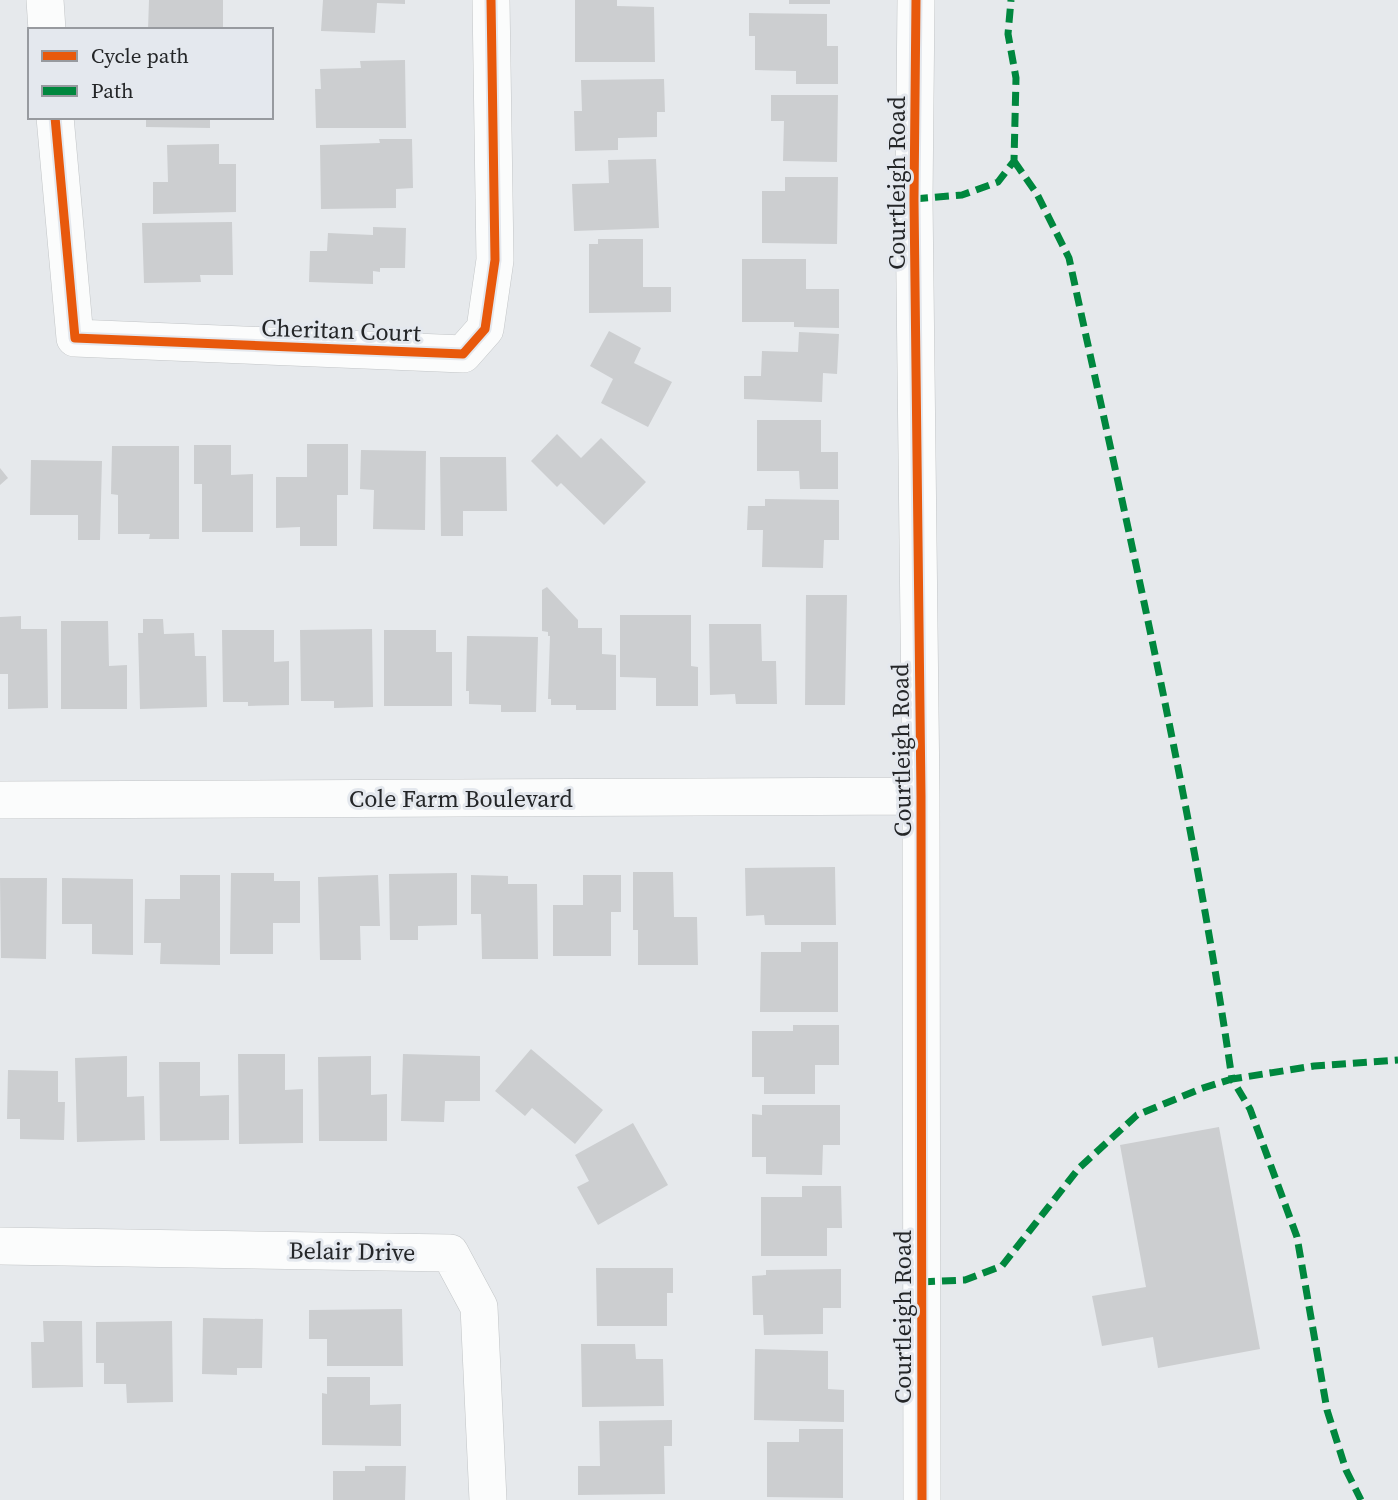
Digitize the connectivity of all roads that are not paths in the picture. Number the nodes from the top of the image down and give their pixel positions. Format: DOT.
graph roads {
  1 [pos="45,0"];
  2 [pos="491,0"];
  3 [pos="916,0"];
  4 [pos="47,28"];
  5 [pos="55,119"];
  6 [pos="921,796"];
  7 [pos="0,800"];
  8 [pos="0,1246"];
  9 [pos="488,1500"];
  10 [pos="922,1500"];
  1 -- 4 [label="street"];
  2 -- 5 [label="street, Cheritan Court"];
  3 -- 6 [label="street, Courtleigh Road"];
  6 -- 7 [label="street, Cole Farm Boulevard"];
  6 -- 10 [label="street, Courtleigh Road"];
  8 -- 9 [label="street, Belair Drive"];
}
